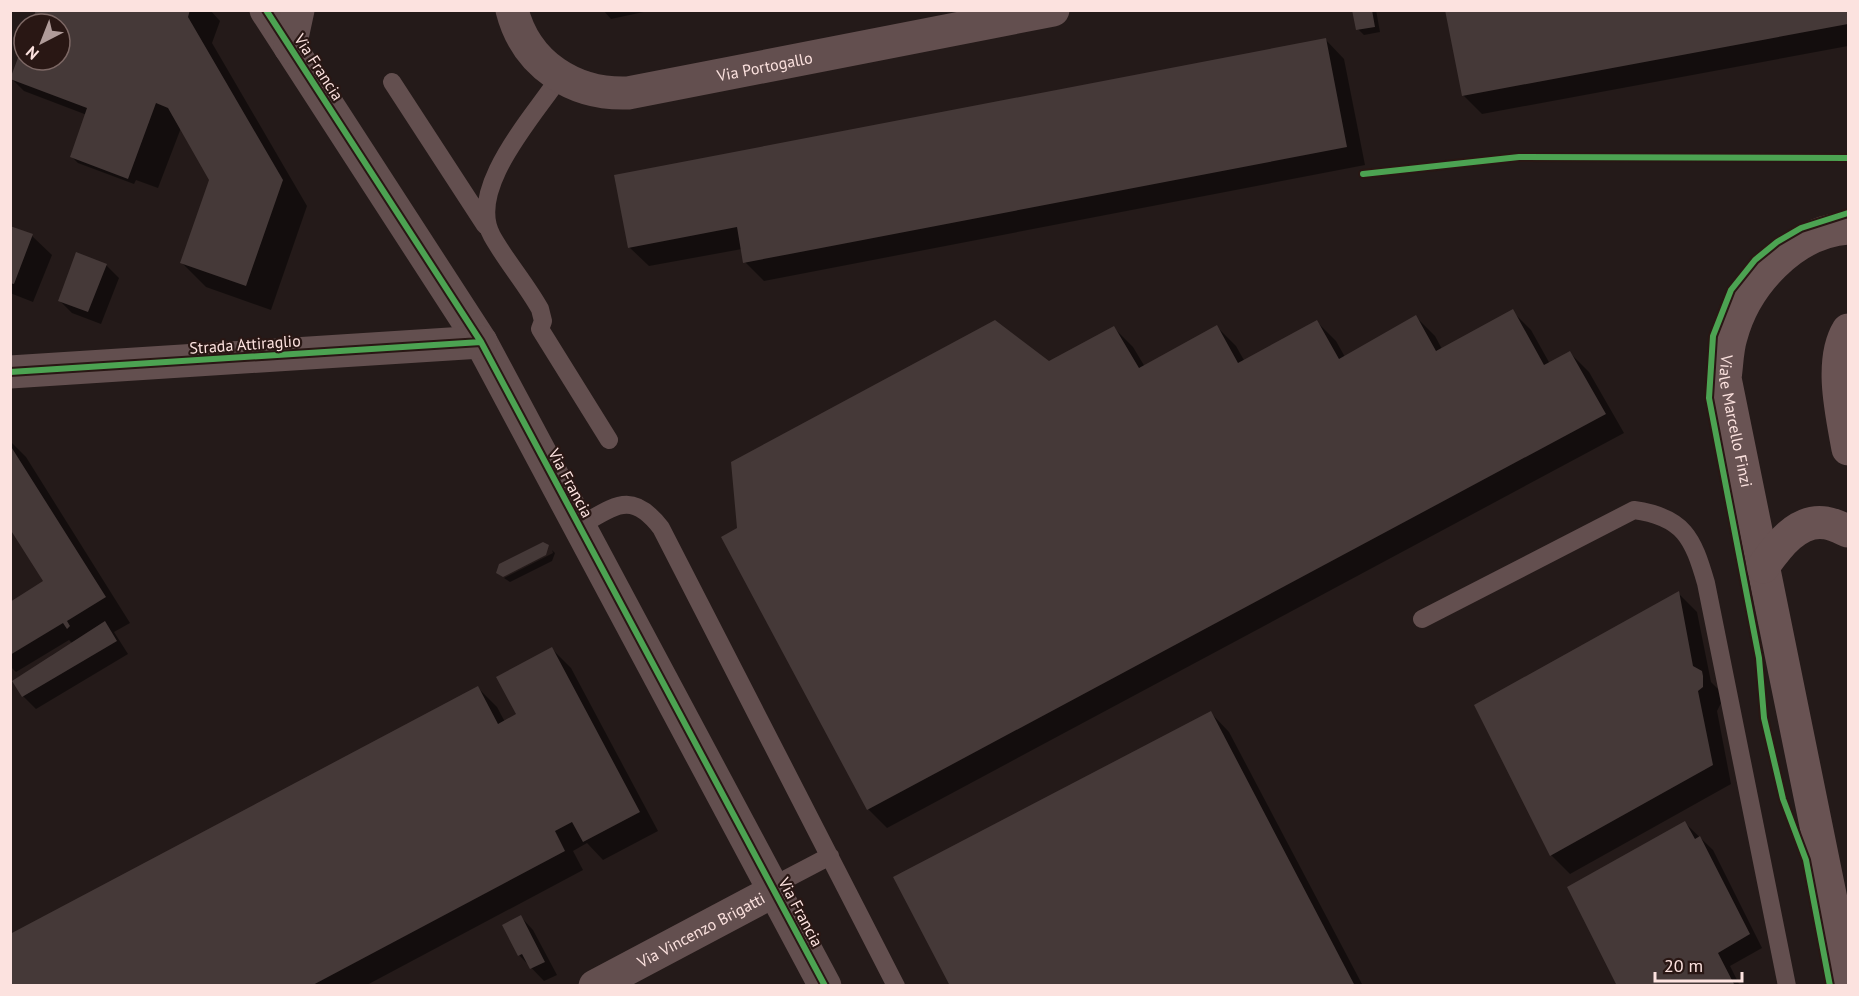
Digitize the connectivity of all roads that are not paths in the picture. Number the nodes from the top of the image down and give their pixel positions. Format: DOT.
graph roads {
  1 [pos="266,10"];
  2 [pos="297,10"];
  3 [pos="512,10"];
  4 [pos="1053,10"];
  5 [pos="290,47"];
  6 [pos="560,78"];
  7 [pos="392,82"];
  8 [pos="1848,228"];
  9 [pos="491,234"];
  10 [pos="1848,330"];
  11 [pos="481,342"];
  12 [pos="10,372"];
  13 [pos="609,440"];
  14 [pos="1848,449"];
  15 [pos="579,526"];
  16 [pos="1848,531"];
  17 [pos="1763,567"];
  18 [pos="1422,619"];
  19 [pos="830,856"];
  20 [pos="774,891"];
  21 [pos="1843,929"];
  22 [pos="1848,983"];
  23 [pos="595,986"];
  24 [pos="825,986"];
  25 [pos="896,986"];
  26 [pos="1787,986"];
  1 -- 5 [label="street, Via Francia"];
  2 -- 5 [label="street"];
  3 -- 6 [label="street, Via Portogallo"];
  4 -- 6 [label="street, Via Portogallo"];
  5 -- 11 [label="street, Via Francia"];
  6 -- 9 [label="lane"];
  7 -- 9 [label="lane"];
  8 -- 17 [label="street, Viale Marcello Finzi"];
  9 -- 13 [label="lane"];
  10 -- 14 [label="street"];
  11 -- 12 [label="street, Strada Attiraglio"];
  11 -- 15 [label="street, Via Francia"];
  15 -- 19 [label="lane"];
  15 -- 20 [label="street, Via Francia"];
  16 -- 17 [label="street"];
  17 -- 21 [label="street, Viale Marcello Finzi"];
  18 -- 26 [label="lane"];
  19 -- 20 [label="lane"];
  19 -- 25 [label="lane"];
  20 -- 23 [label="street, Via Vincenzo Brigatti"];
  20 -- 24 [label="street, Via Francia"];
  21 -- 22 [label="street, Viale Marcello Finzi"];
}
